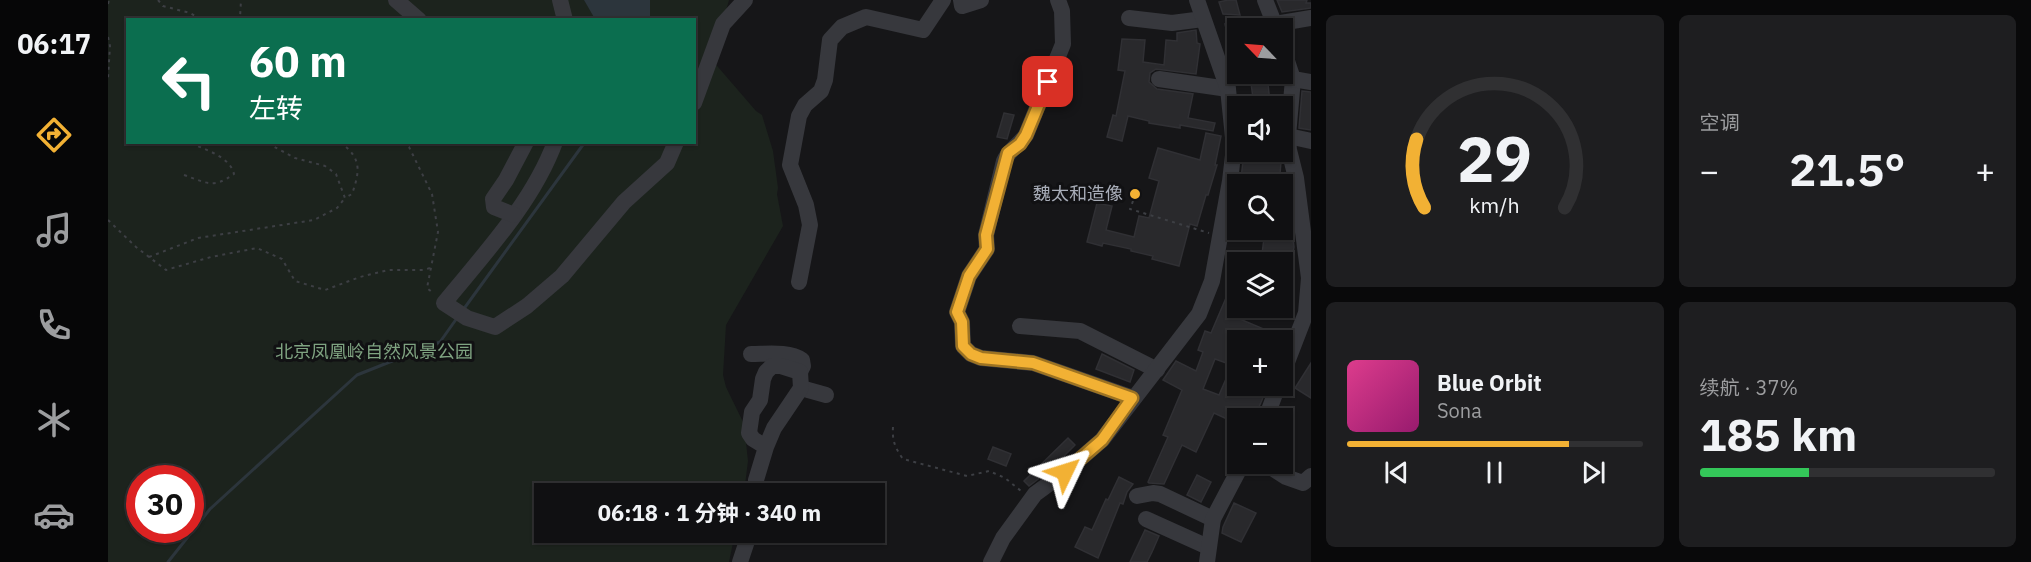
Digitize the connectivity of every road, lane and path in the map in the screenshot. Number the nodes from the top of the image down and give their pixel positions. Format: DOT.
graph roads {
  1 [pos="159,0"];
  2 [pos="242,0"];
  3 [pos="396,0"];
  4 [pos="560,0"];
  5 [pos="745,0"];
  6 [pos="943,0"];
  7 [pos="960,0"];
  8 [pos="981,0"];
  9 [pos="1058,0"];
  10 [pos="1197,0"];
  11 [pos="1265,0"];
  12 [pos="199,18"];
  13 [pos="240,18"];
  14 [pos="417,18"];
  15 [pos="564,18"];
  16 [pos="1129,18"];
  17 [pos="1272,18"];
  18 [pos="1311,18"];
  19 [pos="1203,19"];
  20 [pos="1293,22"];
  21 [pos="108,37"];
  22 [pos="108,78"];
  23 [pos="1293,79"];
  24 [pos="1158,80"];
  25 [pos="1311,82"];
  26 [pos="1228,89"];
  27 [pos="1229,96"];
  28 [pos="696,98"];
  29 [pos="1311,141"];
  30 [pos="1293,143"];
  31 [pos="193,144"];
  32 [pos="269,144"];
  33 [pos="342,144"];
  34 [pos="405,144"];
  35 [pos="525,144"];
  36 [pos="675,144"];
  37 [pos="552,147"];
  38 [pos="1293,159"];
  39 [pos="1233,162"];
  40 [pos="184,175"];
  41 [pos="1301,178"];
  42 [pos="345,198"];
  43 [pos="1132,201"];
  44 [pos="514,215"];
  45 [pos="108,220"];
  46 [pos="1220,236"];
  47 [pos="1309,244"];
  48 [pos="149,257"];
  49 [pos="430,268"];
  50 [pos="800,282"];
  51 [pos="456,310"];
  52 [pos="1020,326"];
  53 [pos="1293,347"];
  54 [pos="752,354"];
  55 [pos="1156,370"];
  56 [pos="800,380"];
  57 [pos="826,395"];
  58 [pos="1132,398"];
  59 [pos="893,427"];
  60 [pos="766,447"];
  61 [pos="1237,474"];
  62 [pos="1281,474"];
  63 [pos="1311,477"];
  64 [pos="756,483"];
  65 [pos="1137,496"];
  66 [pos="1031,500"];
  67 [pos="1146,519"];
  68 [pos="1213,519"];
  69 [pos="746,543"];
  70 [pos="1208,555"];
  71 [pos="740,562"];
  72 [pos="991,562"];
  1 -- 12 [label="path"];
  2 -- 13 [label="path"];
  3 -- 14 [label="street"];
  4 -- 15 [label="street"];
  5 -- 28 [label="street"];
  6 -- 50 [label="street"];
  7 -- 8 [label="street"];
  9 -- 58 [label="street"];
  10 -- 19 [label="street"];
  11 -- 17 [label="street"];
  16 -- 19 [label="street"];
  18 -- 20 [label="street"];
  19 -- 26 [label="street"];
  21 -- 22 [label="path"];
  23 -- 25 [label="street"];
  24 -- 26 [label="street"];
  26 -- 27 [label="street"];
  29 -- 30 [label="street"];
  31 -- 40 [label="path"];
  32 -- 42 [label="path"];
  33 -- 42 [label="path"];
  34 -- 49 [label="path"];
  35 -- 44 [label="street"];
  36 -- 51 [label="street"];
  37 -- 44 [label="street"];
  38 -- 41 [label="street"];
  39 -- 46 [label="street"];
  41 -- 47 [label="street"];
  42 -- 48 [label="path"];
  43 -- 46 [label="path"];
  44 -- 51 [label="street"];
  45 -- 48 [label="path"];
  46 -- 55 [label="street"];
  47 -- 53 [label="street"];
  48 -- 49 [label="path"];
  49 -- 51 [label="path"];
  52 -- 55 [label="street"];
  54 -- 56 [label="street"];
  55 -- 58 [label="street"];
  56 -- 57 [label="street"];
  56 -- 60 [label="street"];
  56 -- 60 [label="street"];
  58 -- 66 [label="street"];
  59 -- 66 [label="path"];
  60 -- 64 [label="street"];
  61 -- 68 [label="street"];
  62 -- 63 [label="street"];
  65 -- 68 [label="street"];
  66 -- 72 [label="street"];
  67 -- 70 [label="street"];
  68 -- 70 [label="street"];
  69 -- 71 [label="street"];
}
